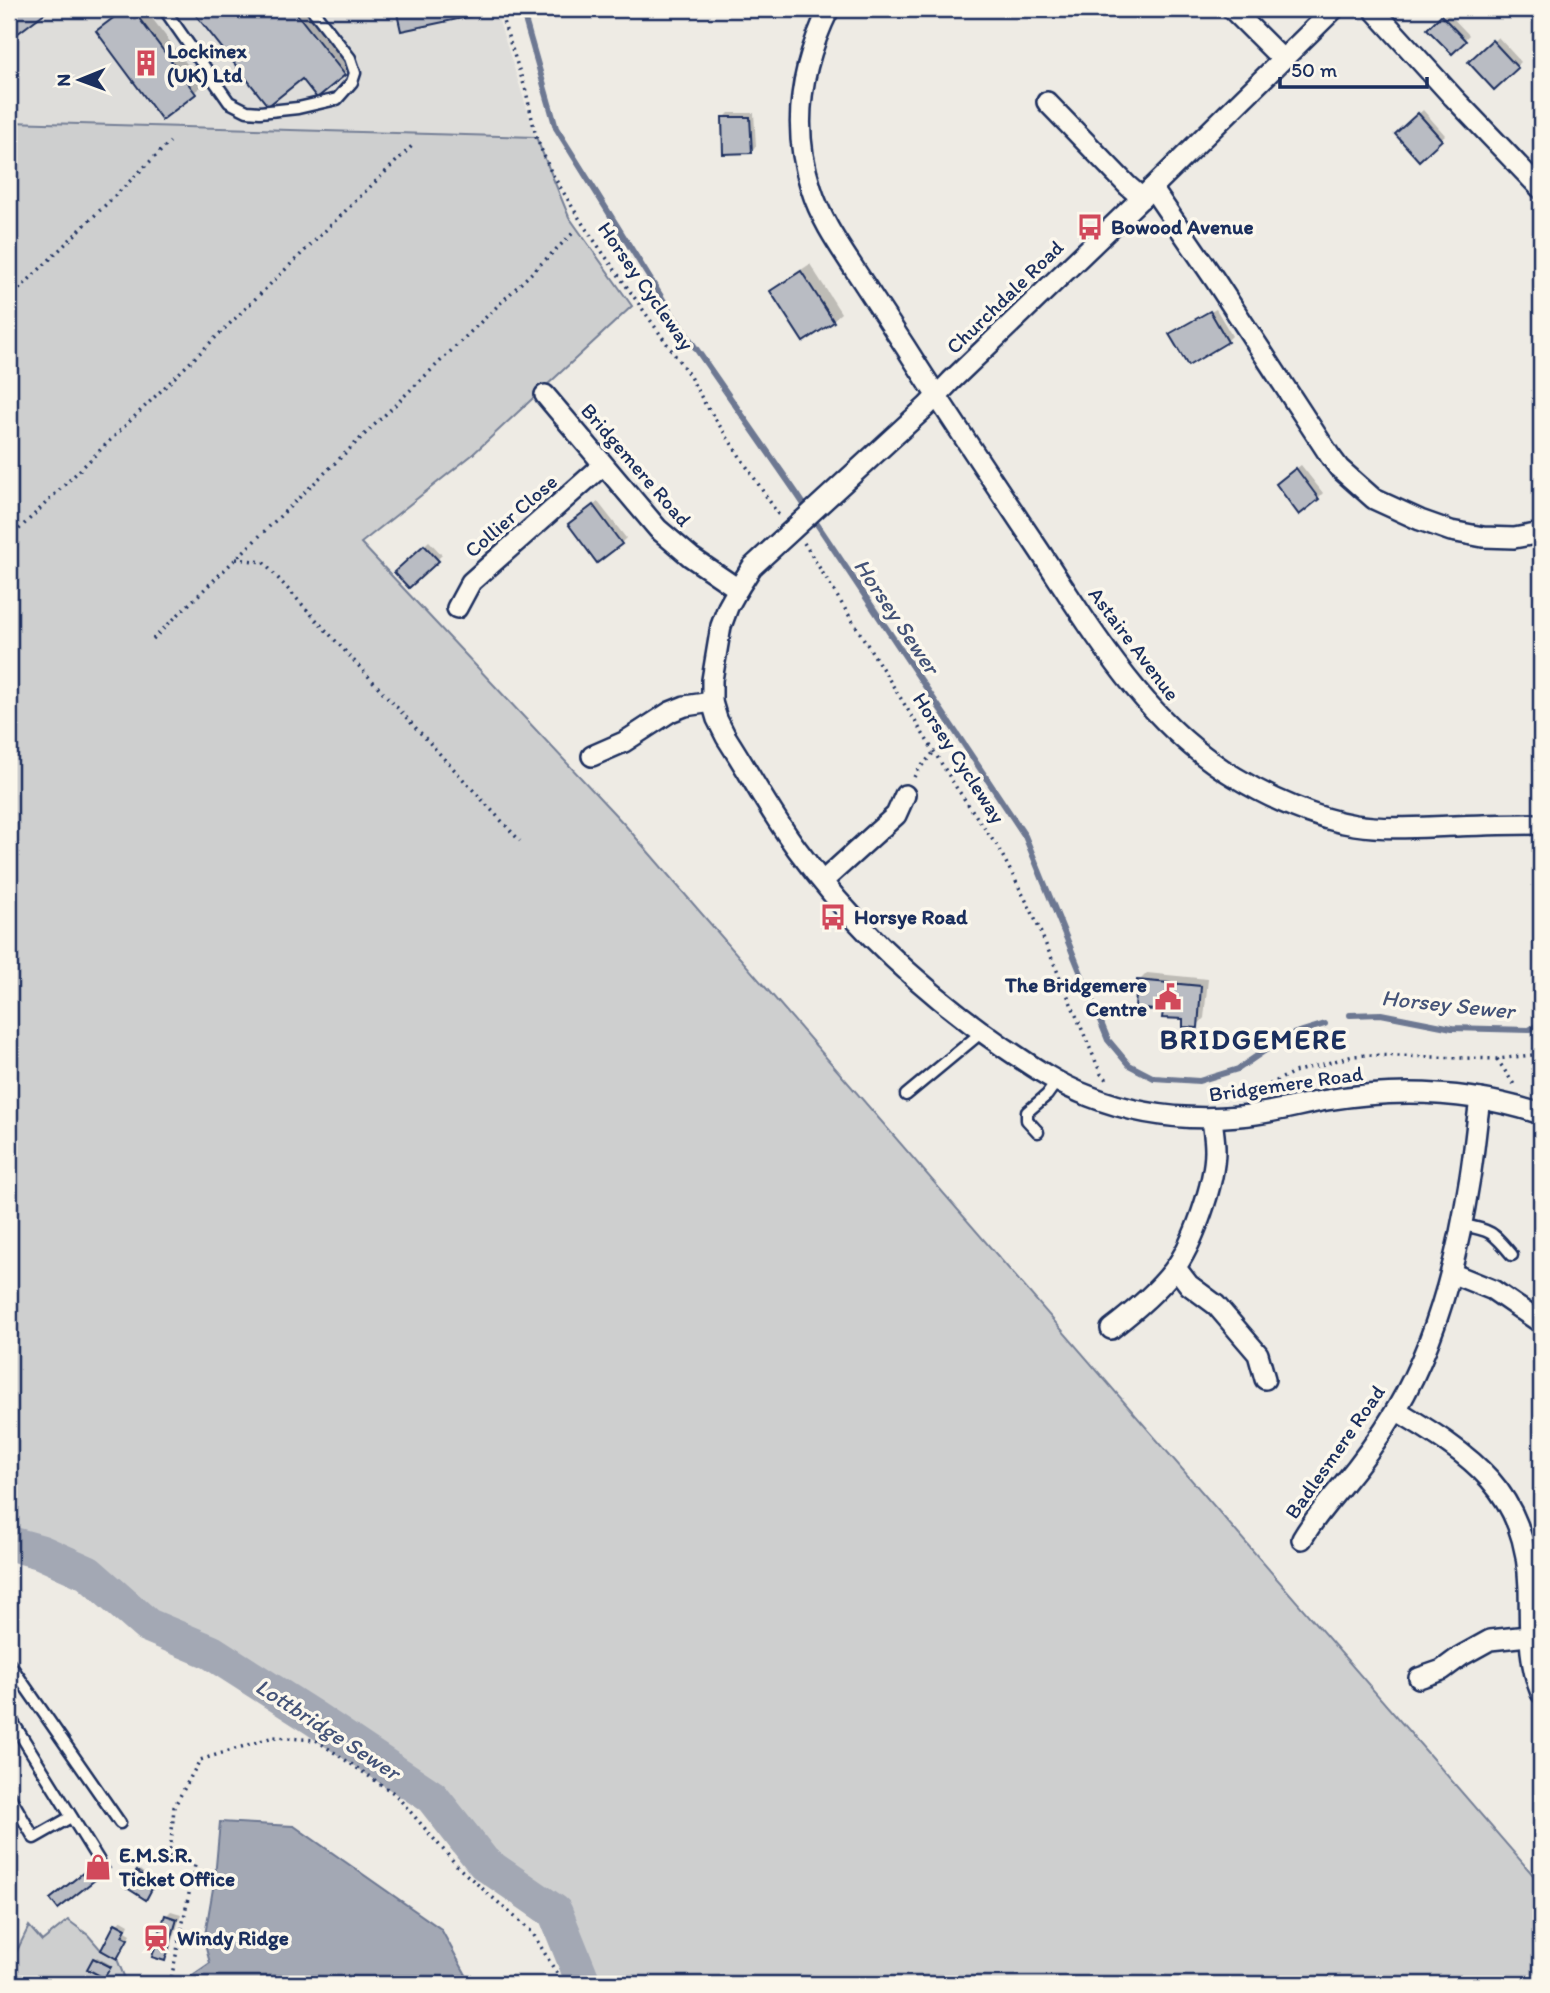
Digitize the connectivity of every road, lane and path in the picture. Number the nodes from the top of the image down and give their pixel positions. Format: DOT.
graph roads {
  1 [pos="164,9"];
  2 [pos="312,9"];
  3 [pos="499,9"];
  4 [pos="829,9"];
  5 [pos="1232,9"];
  6 [pos="1334,9"];
  7 [pos="1373,9"];
  8 [pos="1282,59"];
  9 [pos="1047,102"];
  10 [pos="170,142"];
  11 [pos="414,144"];
  12 [pos="1541,189"];
  13 [pos="1147,193"];
  14 [pos="575,231"];
  15 [pos="9,299"];
  16 [pos="545,396"];
  17 [pos="936,396"];
  18 [pos="603,465"];
  19 [pos="796,525"];
  20 [pos="1541,533"];
  21 [pos="9,539"];
  22 [pos="236,559"];
  23 [pos="738,589"];
  24 [pos="457,608"];
  25 [pos="153,639"];
  26 [pos="712,702"];
  27 [pos="934,752"];
  28 [pos="592,756"];
  29 [pos="905,795"];
  30 [pos="1541,824"];
  31 [pos="520,841"];
  32 [pos="823,881"];
  33 [pos="982,1032"];
  34 [pos="1541,1054"];
  35 [pos="1056,1081"];
  36 [pos="1116,1089"];
  37 [pos="906,1095"];
  38 [pos="1250,1095"];
  39 [pos="1480,1099"];
  40 [pos="1541,1114"];
  41 [pos="1212,1118"];
  42 [pos="1038,1132"];
  43 [pos="1462,1225"];
  44 [pos="1512,1255"];
  45 [pos="1175,1268"];
  46 [pos="1451,1273"];
  47 [pos="1541,1323"];
  48 [pos="1111,1329"];
  49 [pos="1265,1379"];
  50 [pos="1396,1410"];
  51 [pos="1302,1539"];
  52 [pos="1528,1636"];
  53 [pos="9,1662"];
  54 [pos="1419,1678"];
  55 [pos="1541,1693"];
  56 [pos="9,1716"];
  57 [pos="9,1796"];
  58 [pos="71,1816"];
  59 [pos="120,1823"];
  60 [pos="99,1861"];
  61 [pos="170,1984"];
  62 [pos="563,1984"];
  1 -- 2 [label="lane"];
  3 -- 19 [label="path, Horsey Cycleway"];
  4 -- 17 [label="street, Astaire Avenue"];
  5 -- 8 [label="street"];
  6 -- 8 [label="street, Churchdale Road"];
  7 -- 12 [label="street"];
  8 -- 13 [label="street, Churchdale Road"];
  9 -- 13 [label="street"];
  10 -- 15 [label="path"];
  11 -- 21 [label="path"];
  13 -- 17 [label="street, Churchdale Road"];
  13 -- 20 [label="street"];
  14 -- 22 [label="path"];
  16 -- 18 [label="street, Bridgemere Road"];
  17 -- 19 [label="street, Churchdale Road"];
  17 -- 30 [label="street, Astaire Avenue"];
  18 -- 23 [label="street, Bridgemere Road"];
  18 -- 24 [label="street, Collier Close"];
  19 -- 23 [label="street, Churchdale Road"];
  19 -- 27 [label="path, Horsey Cycleway"];
  22 -- 25 [label="path"];
  22 -- 31 [label="path"];
  23 -- 26 [label="street, Bridgemere Road"];
  26 -- 28 [label="street"];
  26 -- 32 [label="street, Bridgemere Road"];
  27 -- 29 [label="path"];
  27 -- 36 [label="path, Horsey Cycleway"];
  29 -- 32 [label="street"];
  32 -- 33 [label="street, Bridgemere Road"];
  33 -- 35 [label="street, Bridgemere Road"];
  33 -- 37 [label="lane"];
  34 -- 38 [label="path"];
  35 -- 41 [label="street, Bridgemere Road"];
  35 -- 42 [label="lane"];
  39 -- 40 [label="street, Bridgemere Road"];
  39 -- 41 [label="street, Bridgemere Road"];
  39 -- 43 [label="street, Badlesmere Road"];
  41 -- 45 [label="street"];
  43 -- 44 [label="lane"];
  43 -- 46 [label="street, Badlesmere Road"];
  45 -- 48 [label="street"];
  45 -- 49 [label="street"];
  46 -- 47 [label="street"];
  46 -- 50 [label="street, Badlesmere Road"];
  50 -- 51 [label="street, Badlesmere Road"];
  50 -- 52 [label="street"];
  52 -- 54 [label="street"];
  52 -- 55 [label="street"];
  53 -- 59 [label="lane"];
  56 -- 58 [label="lane"];
  57 -- 58 [label="lane"];
  58 -- 60 [label="lane"];
  61 -- 62 [label="path"];
}
